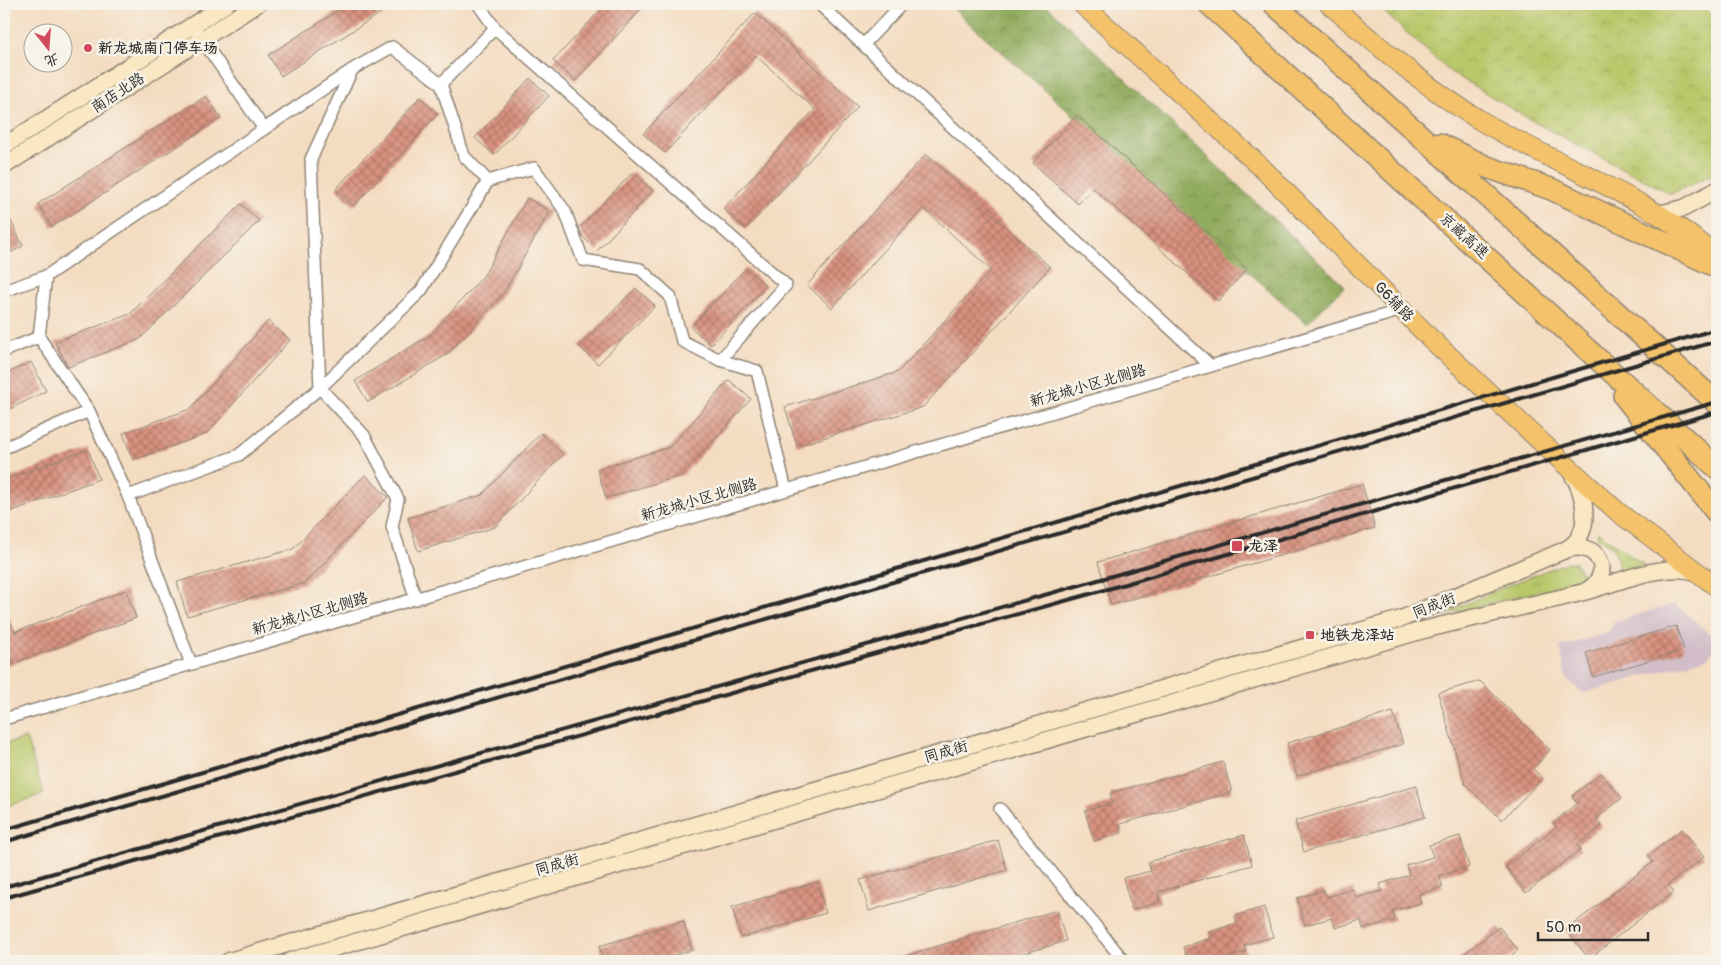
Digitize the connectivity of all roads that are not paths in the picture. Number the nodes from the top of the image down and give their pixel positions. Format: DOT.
graph roads {
  1 [pos="226,4"];
  2 [pos="257,4"];
  3 [pos="478,4"];
  4 [pos="819,4"];
  5 [pos="902,4"];
  6 [pos="1082,4"];
  7 [pos="1209,4"];
  8 [pos="1274,4"];
  9 [pos="1329,4"];
  10 [pos="192,25"];
  11 [pos="495,28"];
  12 [pos="202,39"];
  13 [pos="864,44"];
  14 [pos="353,69"];
  15 [pos="442,84"];
  16 [pos="264,129"];
  17 [pos="1415,132"];
  18 [pos="4,146"];
  19 [pos="4,166"];
  20 [pos="488,181"];
  21 [pos="1717,190"];
  22 [pos="1658,214"];
  23 [pos="1717,256"];
  24 [pos="1717,267"];
  25 [pos="46,276"];
  26 [pos="4,291"];
  27 [pos="1402,310"];
  28 [pos="39,337"];
  29 [pos="1580,342"];
  30 [pos="4,351"];
  31 [pos="720,360"];
  32 [pos="1210,366"];
  33 [pos="1684,373"];
  34 [pos="320,388"];
  35 [pos="1717,392"];
  36 [pos="1717,403"];
  37 [pos="89,411"];
  38 [pos="4,448"];
  39 [pos="1568,467"];
  40 [pos="1717,468"];
  41 [pos="786,490"];
  42 [pos="128,496"];
  43 [pos="1717,513"];
  44 [pos="1565,550"];
  45 [pos="1699,572"];
  46 [pos="1717,587"];
  47 [pos="1577,594"];
  48 [pos="416,598"];
  49 [pos="191,664"];
  50 [pos="4,719"];
  51 [pos="1000,808"];
  52 [pos="229,961"];
  53 [pos="290,961"];
  54 [pos="1124,961"];
  1 -- 10 [label="main road, 南店北路"];
  2 -- 12 [label="main road, 南店北路"];
  3 -- 11 [label="street"];
  4 -- 13 [label="street"];
  5 -- 13 [label="street"];
  6 -- 27 [label="main road, G6辅路"];
  7 -- 29 [label="highway, 京藏高速"];
  8 -- 17 [label="highway"];
  9 -- 22 [label="main road"];
  10 -- 12 [label="street"];
  10 -- 18 [label="main road, 南店北路"];
  11 -- 15 [label="street"];
  11 -- 31 [label="street"];
  12 -- 16 [label="street"];
  12 -- 19 [label="main road, 南店北路"];
  13 -- 32 [label="street"];
  14 -- 15 [label="street"];
  14 -- 16 [label="street"];
  14 -- 34 [label="street"];
  15 -- 20 [label="street"];
  16 -- 25 [label="street"];
  17 -- 24 [label="highway"];
  17 -- 33 [label="highway"];
  20 -- 31 [label="street"];
  20 -- 34 [label="street"];
  21 -- 22 [label="main road"];
  22 -- 23 [label="main road"];
  25 -- 26 [label="street"];
  25 -- 28 [label="street"];
  27 -- 32 [label="street, 新龙城小区北侧路"];
  27 -- 39 [label="main road, G6辅路"];
  28 -- 30 [label="street"];
  28 -- 37 [label="street"];
  29 -- 40 [label="highway, 京藏高速"];
  29 -- 43 [label="highway"];
  31 -- 41 [label="street"];
  32 -- 41 [label="street, 新龙城小区北侧路"];
  33 -- 35 [label="highway"];
  33 -- 36 [label="highway"];
  34 -- 42 [label="street"];
  34 -- 48 [label="street"];
  37 -- 38 [label="street"];
  37 -- 42 [label="street"];
  39 -- 44 [label="main road, 同成街"];
  39 -- 45 [label="main road, G6辅路"];
  41 -- 48 [label="street, 新龙城小区北侧路"];
  42 -- 49 [label="street"];
  44 -- 47 [label="main road"];
  44 -- 52 [label="main road, 同成街"];
  45 -- 46 [label="main road, G6辅路"];
  45 -- 47 [label="main road, 同成街"];
  47 -- 53 [label="main road, 同成街"];
  48 -- 49 [label="street, 新龙城小区北侧路"];
  49 -- 50 [label="street, 新龙城小区北侧路"];
  51 -- 54 [label="street"];
}
